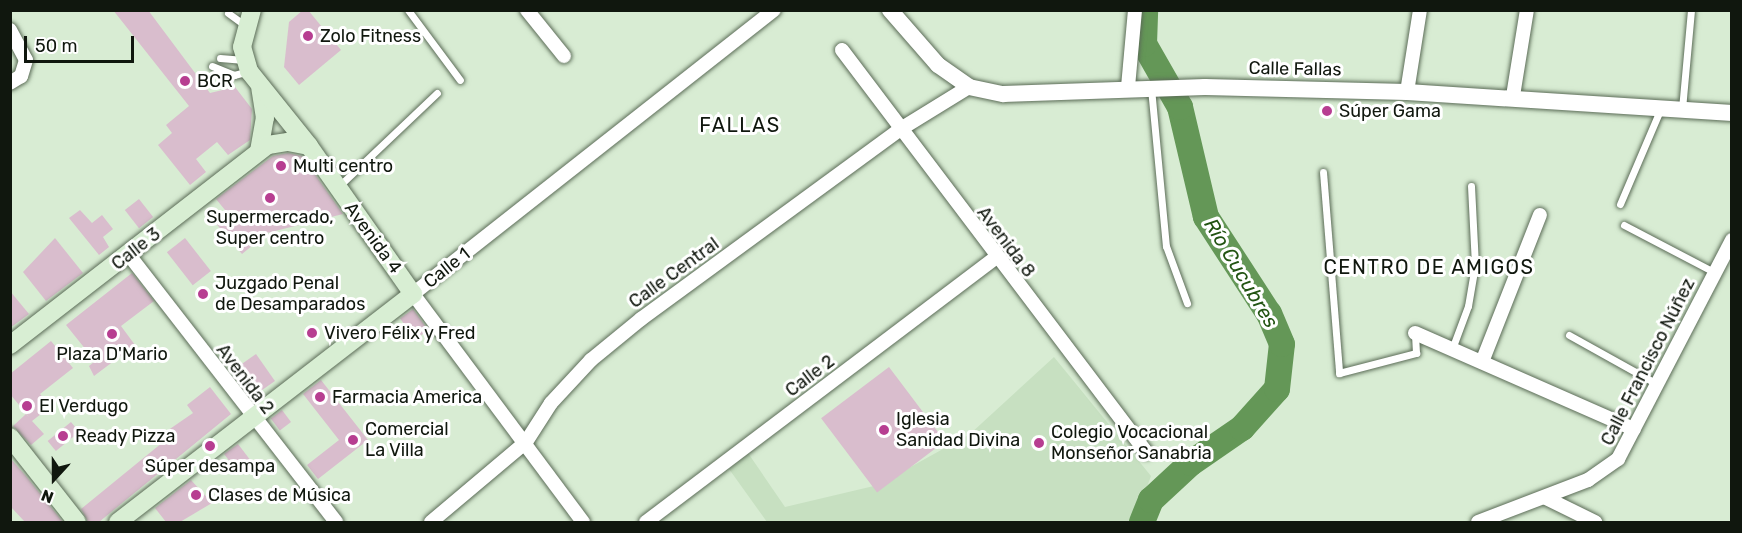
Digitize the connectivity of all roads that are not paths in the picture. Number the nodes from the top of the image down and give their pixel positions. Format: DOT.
graph roads {
  1 [pos="408,10"];
  2 [pos="774,10"];
  3 [pos="890,10"];
  4 [pos="1135,10"];
  5 [pos="1420,10"];
  6 [pos="1527,10"];
  7 [pos="1691,10"];
  8 [pos="527,11"];
  9 [pos="228,13"];
  10 [pos="247,23"];
  11 [pos="10,30"];
  12 [pos="842,50"];
  13 [pos="564,56"];
  14 [pos="220,58"];
  15 [pos="212,66"];
  16 [pos="251,72"];
  17 [pos="460,81"];
  18 [pos="10,83"];
  19 [pos="969,87"];
  20 [pos="1128,87"];
  21 [pos="1154,88"];
  22 [pos="1407,92"];
  23 [pos="437,93"];
  24 [pos="1513,96"];
  25 [pos="1661,107"];
  26 [pos="1682,109"];
  27 [pos="1731,113"];
  28 [pos="899,130"];
  29 [pos="309,146"];
  30 [pos="259,151"];
  31 [pos="1323,172"];
  32 [pos="1470,186"];
  33 [pos="337,188"];
  34 [pos="1620,204"];
  35 [pos="1540,215"];
  36 [pos="1624,225"];
  37 [pos="1731,240"];
  38 [pos="129,255"];
  39 [pos="995,258"];
  40 [pos="1714,272"];
  41 [pos="413,294"];
  42 [pos="1186,303"];
  43 [pos="1415,333"];
  44 [pos="1569,335"];
  45 [pos="10,345"];
  46 [pos="1452,349"];
  47 [pos="1482,362"];
  48 [pos="1657,384"];
  49 [pos="253,419"];
  50 [pos="1634,429"];
  51 [pos="10,437"];
  52 [pos="526,442"];
  53 [pos="1146,452"];
  54 [pos="1546,498"];
  55 [pos="77,522"];
  56 [pos="118,522"];
  57 [pos="336,522"];
  58 [pos="431,522"];
  59 [pos="583,522"];
  60 [pos="646,522"];
  61 [pos="1478,522"];
  62 [pos="1595,522"];
  1 -- 17 [label="lane"];
  2 -- 41 [label="street, Calle 1"];
  3 -- 19 [label="street, Calle Fallas"];
  4 -- 20 [label="street"];
  5 -- 22 [label="street"];
  6 -- 24 [label="street"];
  7 -- 26 [label="lane"];
  8 -- 13 [label="street"];
  9 -- 10 [label="lane"];
  10 -- 16 [label="main road"];
  11 -- 18 [label="street"];
  12 -- 28 [label="street, Avenida 8"];
  14 -- 16 [label="lane"];
  15 -- 16 [label="lane"];
  16 -- 29 [label="main road, Avenida 4"];
  16 -- 30 [label="main road"];
  19 -- 20 [label="street, Calle Fallas"];
  19 -- 28 [label="street, Calle Central"];
  20 -- 21 [label="street, Calle Fallas"];
  21 -- 22 [label="street, Calle Fallas"];
  21 -- 42 [label="lane"];
  22 -- 24 [label="street, Calle Fallas"];
  23 -- 33 [label="lane"];
  24 -- 25 [label="street, Calle Fallas"];
  25 -- 26 [label="street, Calle Fallas"];
  25 -- 34 [label="lane"];
  26 -- 27 [label="street, Calle Fallas"];
  28 -- 39 [label="street, Avenida 8"];
  28 -- 52 [label="street, Calle Central"];
  29 -- 30 [label="main road"];
  29 -- 33 [label="main road, Avenida 4"];
  30 -- 38 [label="main road, Calle 3"];
  31 -- 43 [label="lane"];
  32 -- 46 [label="lane"];
  33 -- 41 [label="main road, Avenida 4"];
  35 -- 47 [label="street"];
  36 -- 40 [label="lane"];
  37 -- 40 [label="street, Calle Francisco Núñez"];
  38 -- 45 [label="main road, Calle 3"];
  38 -- 49 [label="street, Avenida 2"];
  39 -- 53 [label="street, Avenida 8"];
  39 -- 60 [label="street, Calle 2"];
  40 -- 48 [label="street, Calle Francisco Núñez"];
  41 -- 49 [label="main road, Calle 1"];
  41 -- 52 [label="street, Avenida 4"];
  43 -- 46 [label="street"];
  44 -- 48 [label="lane"];
  46 -- 47 [label="street"];
  47 -- 50 [label="street"];
  48 -- 50 [label="street, Calle Francisco Núñez"];
  49 -- 56 [label="main road, Calle 1"];
  49 -- 57 [label="street, Avenida 2"];
  50 -- 54 [label="street, Calle Francisco Núñez"];
  51 -- 55 [label="main road"];
  52 -- 58 [label="street, Calle Central"];
  52 -- 59 [label="street, Avenida 4"];
  54 -- 61 [label="street, Calle Francisco Núñez"];
  54 -- 62 [label="street"];
}
